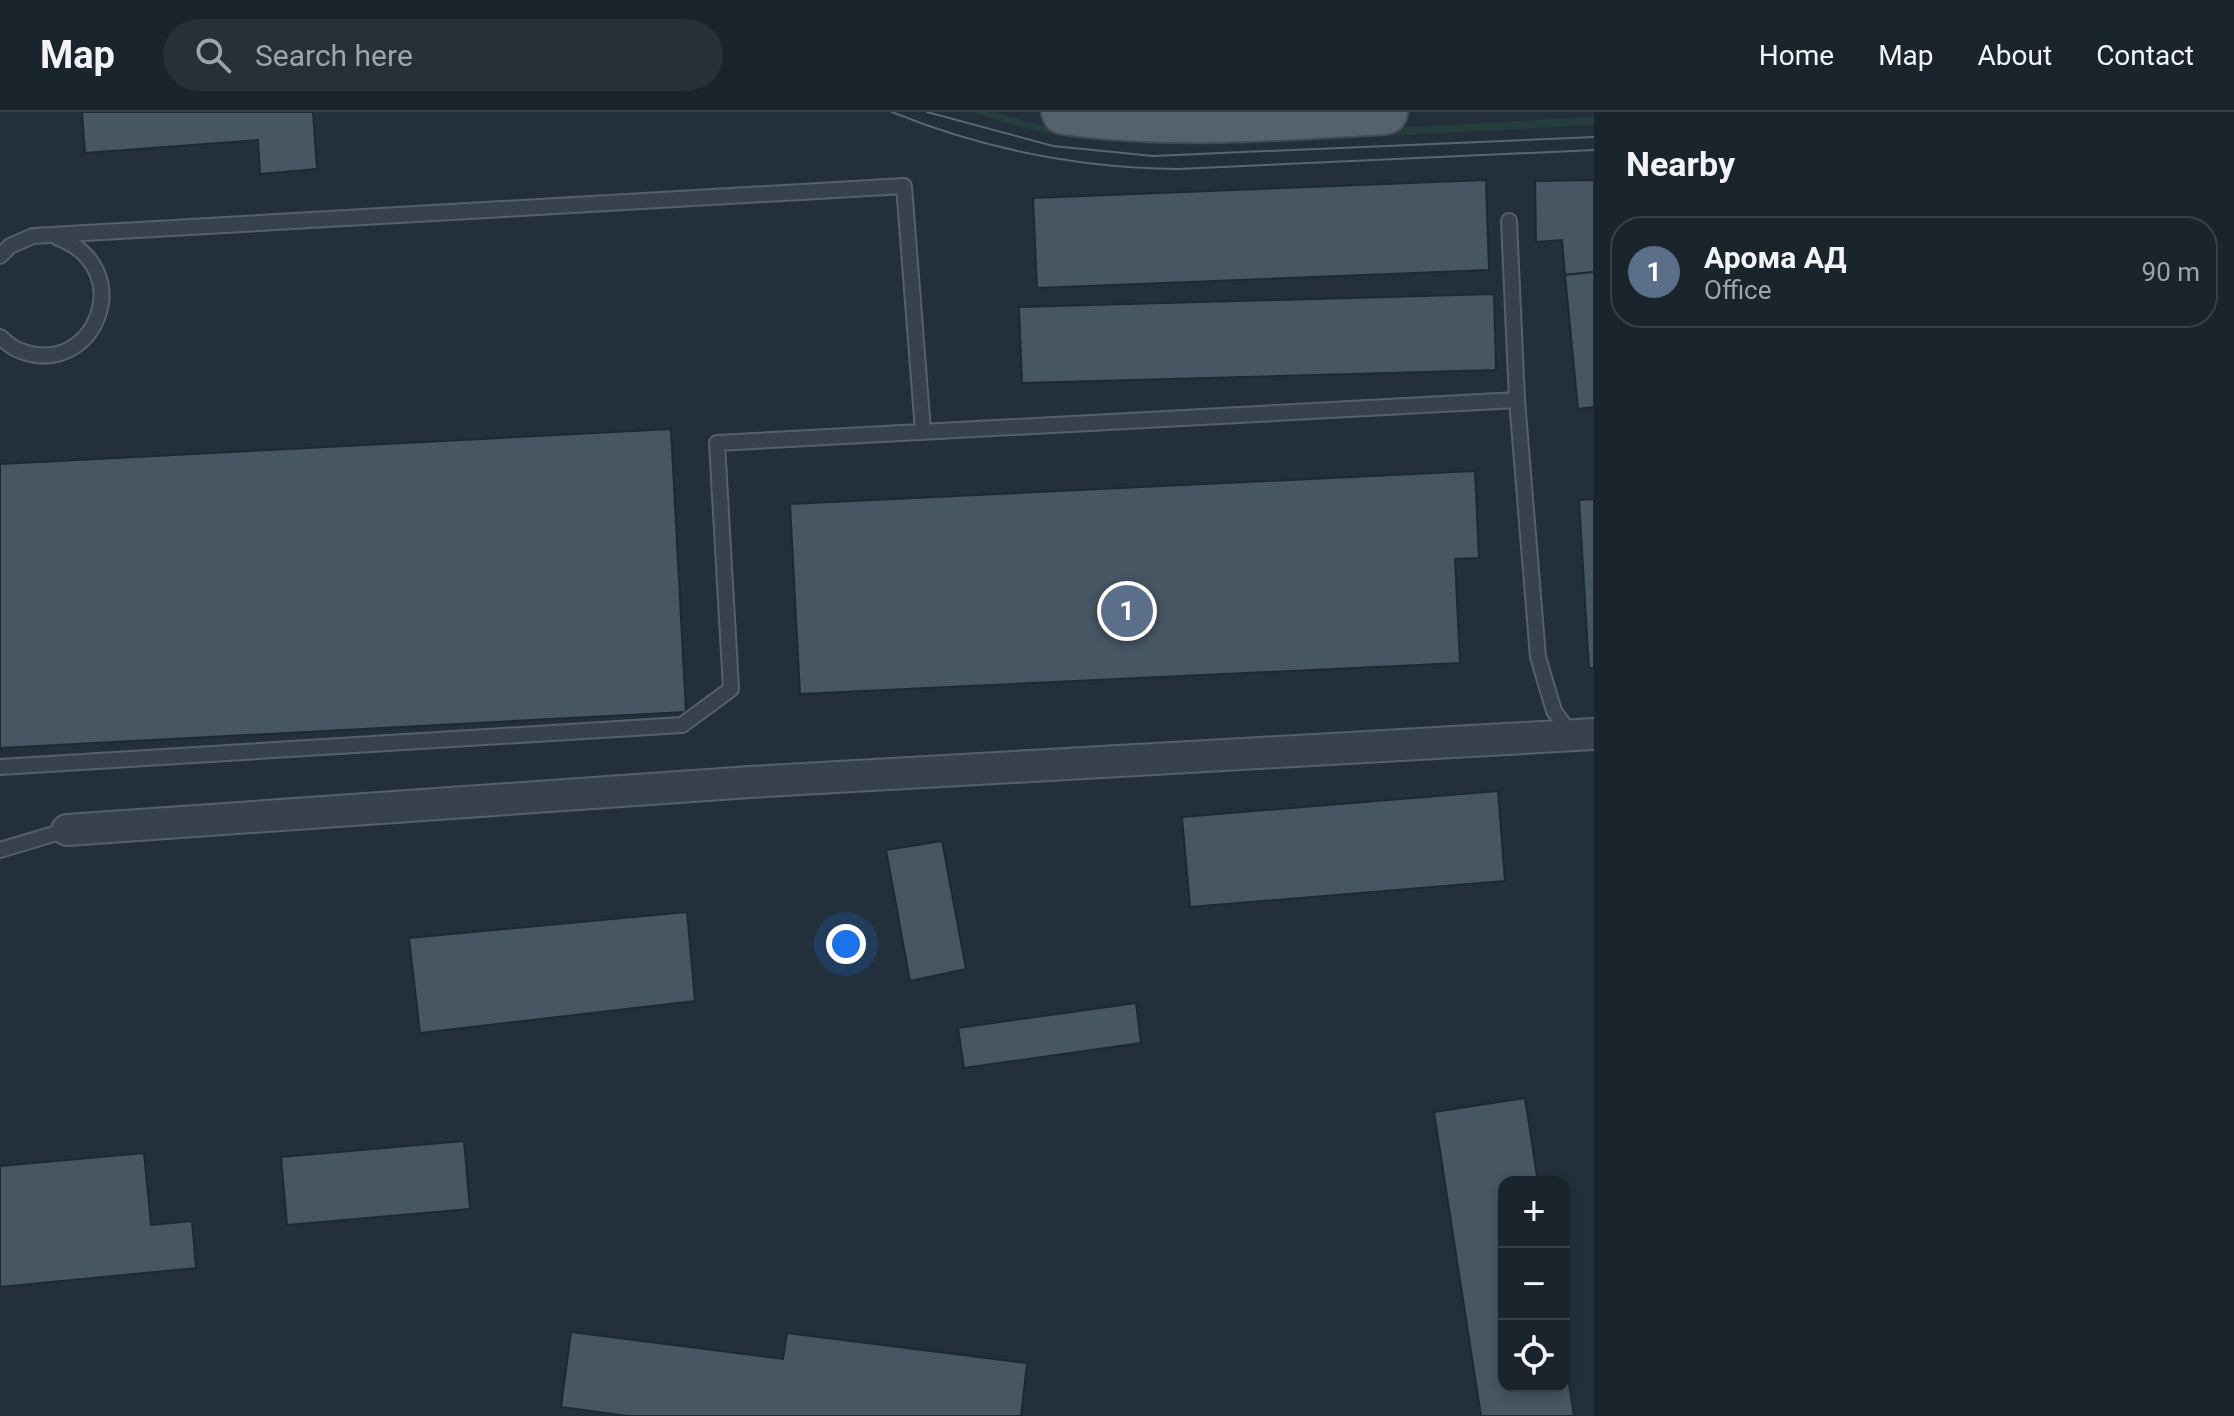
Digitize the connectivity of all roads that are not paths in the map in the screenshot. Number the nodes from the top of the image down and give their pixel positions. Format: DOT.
graph roads {
  1 [pos="1064,112"];
  2 [pos="1385,112"];
  3 [pos="1509,221"];
  4 [pos="33,236"];
  5 [pos="0,256"];
  6 [pos="0,337"];
  7 [pos="1517,400"];
  8 [pos="923,431"];
  9 [pos="1583,735"];
  10 [pos="0,767"];
  11 [pos="67,830"];
  12 [pos="0,850"];
  1 -- 2 [label="main road"];
  3 -- 7 [label="lane"];
  4 -- 5 [label="lane"];
  4 -- 6 [label="lane"];
  4 -- 8 [label="lane"];
  7 -- 8 [label="lane"];
  7 -- 9 [label="lane"];
  8 -- 10 [label="lane"];
  9 -- 11 [label="street"];
  11 -- 12 [label="lane"];
}
